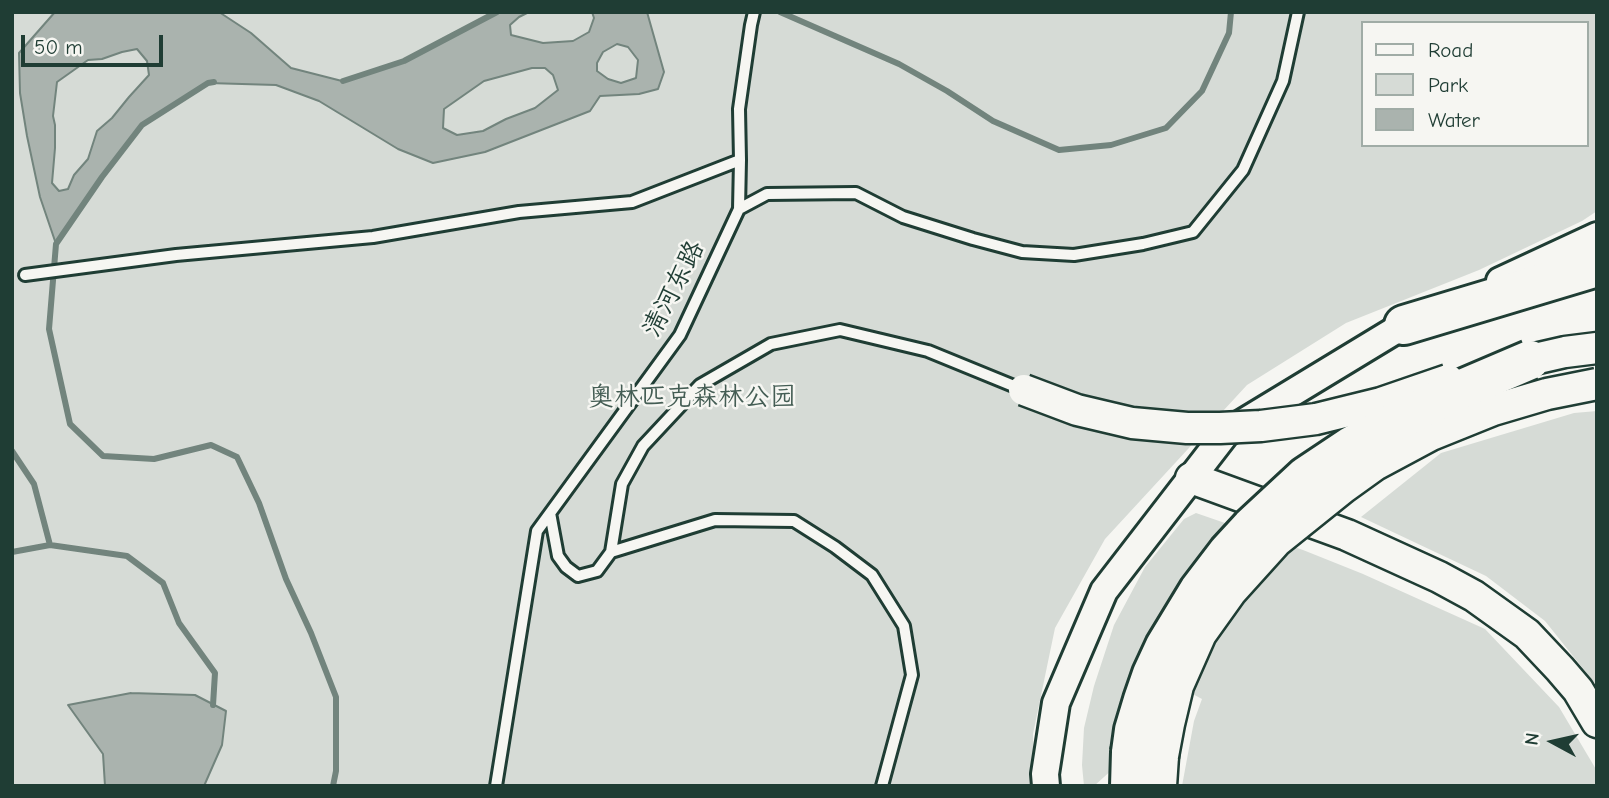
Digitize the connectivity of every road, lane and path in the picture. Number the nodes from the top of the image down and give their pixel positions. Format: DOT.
graph roads {
  1 [pos="754,12"];
  2 [pos="1298,12"];
  3 [pos="740,160"];
  4 [pos="739,209"];
  5 [pos="1597,236"];
  6 [pos="1597,267"];
  7 [pos="25,275"];
  8 [pos="1404,325"];
  9 [pos="1597,348"];
  10 [pos="1530,360"];
  11 [pos="1597,384"];
  12 [pos="1024,390"];
  13 [pos="1191,478"];
  14 [pos="550,513"];
  15 [pos="611,552"];
  16 [pos="1597,722"];
  17 [pos="1141,765"];
  18 [pos="496,786"];
  19 [pos="882,786"];
  20 [pos="1045,786"];
  21 [pos="1161,786"];
  1 -- 3 [label="lane, 清河东路"];
  2 -- 4 [label="lane"];
  3 -- 4 [label="lane, 清河东路"];
  3 -- 7 [label="lane"];
  4 -- 14 [label="lane, 清河东路"];
  5 -- 8 [label="street"];
  6 -- 8 [label="highway"];
  8 -- 13 [label="street"];
  9 -- 10 [label="main road"];
  10 -- 12 [label="main road, bridge"];
  10 -- 17 [label="highway, bridge"];
  11 -- 17 [label="main road, bridge"];
  12 -- 15 [label="lane"];
  13 -- 16 [label="main road"];
  13 -- 20 [label="street"];
  14 -- 15 [label="lane"];
  14 -- 18 [label="lane, 清河东路"];
  15 -- 19 [label="lane"];
  17 -- 21 [label="main road"];
}
